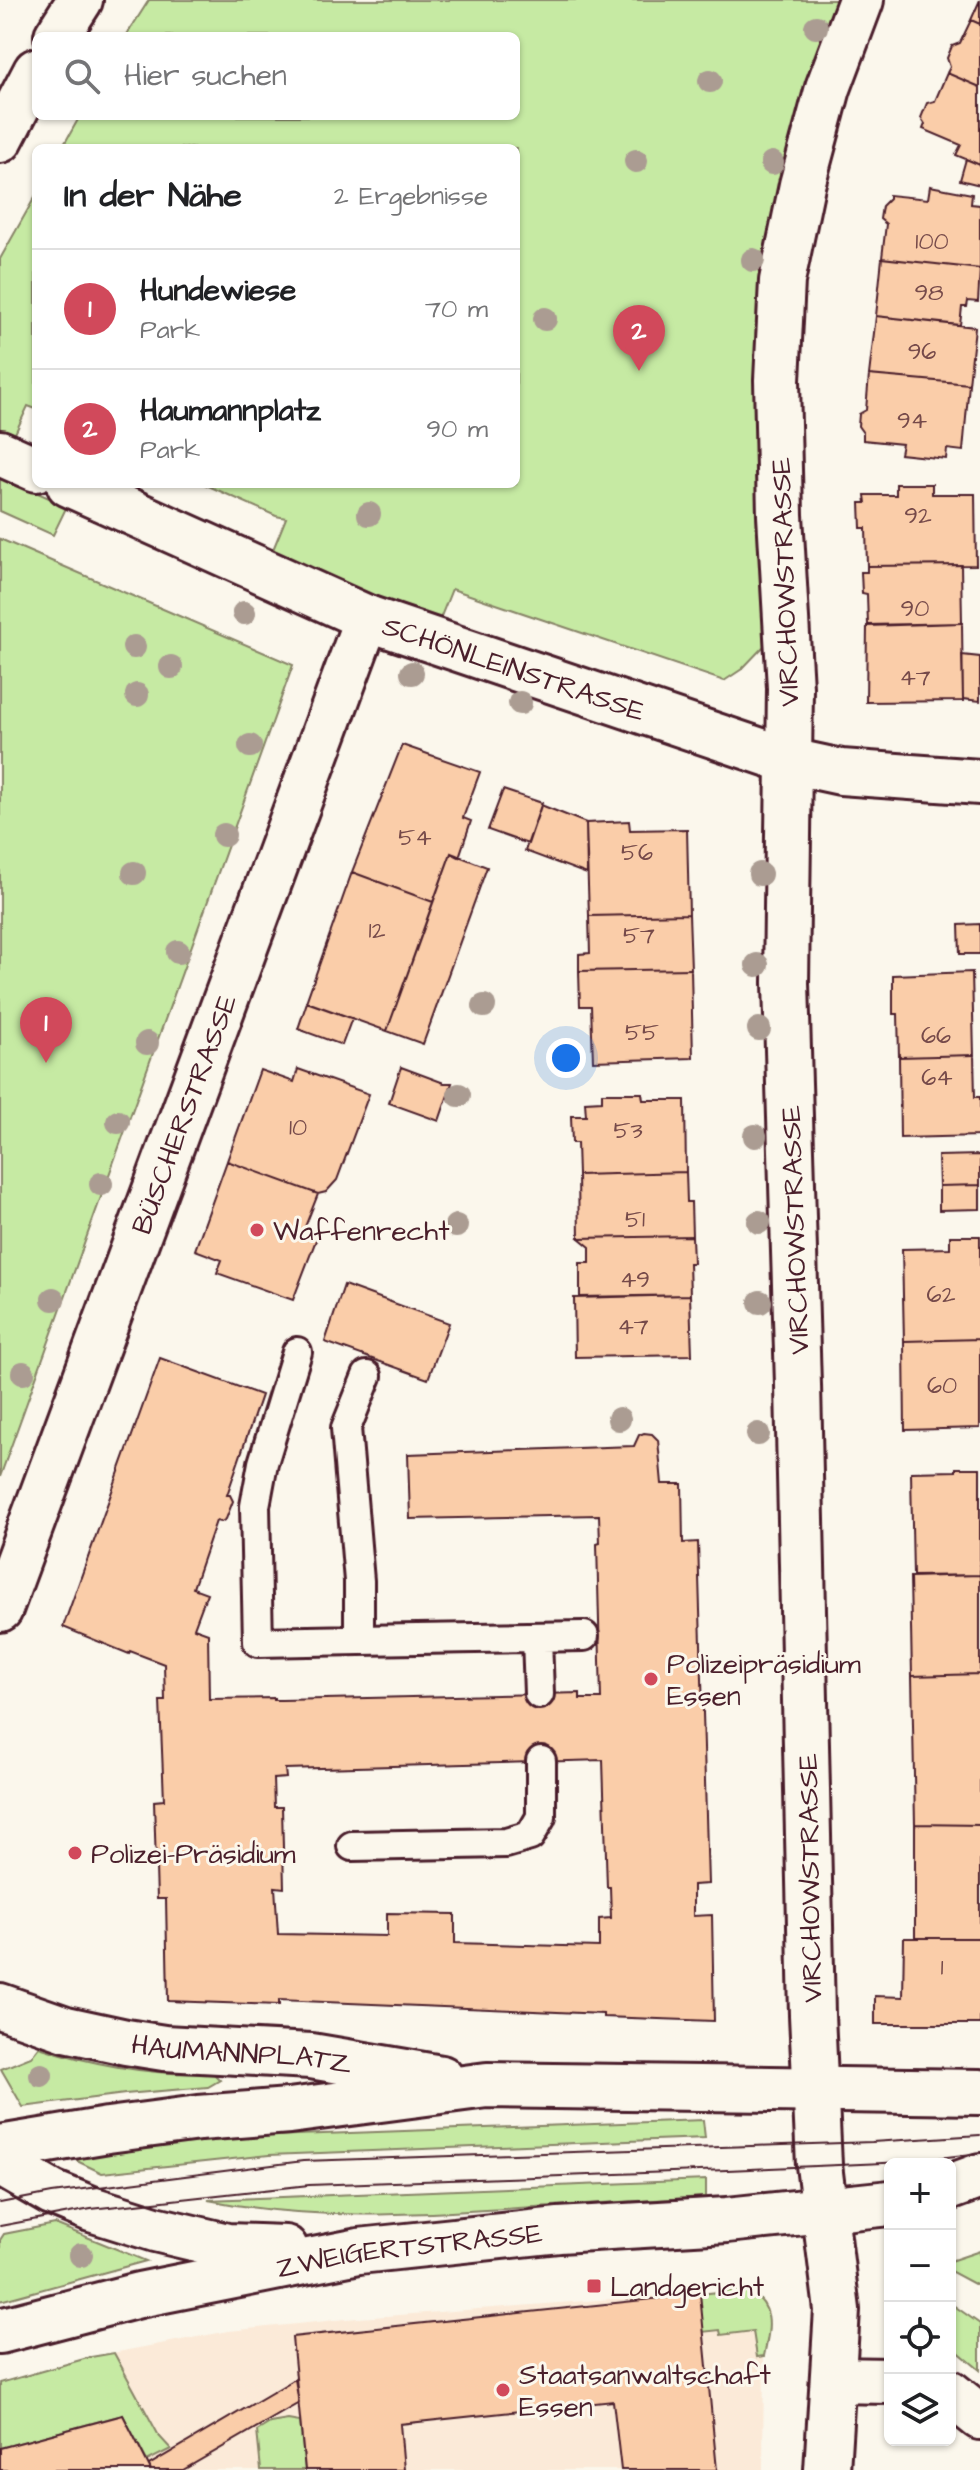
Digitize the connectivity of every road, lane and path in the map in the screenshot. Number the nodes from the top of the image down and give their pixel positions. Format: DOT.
graph roads {
  1 [pos="80,0"];
  2 [pos="861,0"];
  3 [pos="60,32"];
  4 [pos="32,79"];
  5 [pos="0,140"];
  6 [pos="0,453"];
  7 [pos="32,467"];
  8 [pos="78,488"];
  9 [pos="367,618"];
  10 [pos="790,761"];
  11 [pos="980,782"];
  12 [pos="297,1352"];
  13 [pos="367,1376"];
  14 [pos="0,1609"];
  15 [pos="584,1636"];
  16 [pos="537,1638"];
  17 [pos="359,1640"];
  18 [pos="539,1694"];
  19 [pos="541,1761"];
  20 [pos="352,1846"];
  21 [pos="0,2006"];
  22 [pos="487,2085"];
  23 [pos="816,2090"];
  24 [pos="980,2092"];
  25 [pos="0,2148"];
  26 [pos="0,2163"];
  27 [pos="980,2176"];
  28 [pos="956,2185"];
  29 [pos="884,2204"];
  30 [pos="824,2211"];
  31 [pos="359,2251"];
  32 [pos="0,2331"];
  33 [pos="833,2380"];
  34 [pos="884,2381"];
  35 [pos="956,2398"];
  36 [pos="980,2417"];
  37 [pos="827,2470"];
  1 -- 3 [label="street"];
  2 -- 10 [label="street, VIRCHOWSTRASSE"];
  4 -- 5 [label="street"];
  6 -- 7 [label="street"];
  8 -- 9 [label="street, SCHÖNLEINSTRASSE"];
  9 -- 10 [label="street, SCHÖNLEINSTRASSE"];
  9 -- 14 [label="street, BÜSCHERSTRASSE"];
  10 -- 11 [label="street, SCHÖNLEINSTRASSE"];
  10 -- 23 [label="street, VIRCHOWSTRASSE"];
  12 -- 17 [label="lane"];
  13 -- 17 [label="lane"];
  15 -- 16 [label="lane"];
  16 -- 17 [label="lane"];
  16 -- 18 [label="lane"];
  19 -- 20 [label="lane"];
  21 -- 22 [label="street, HAUMANNPLATZ"];
  22 -- 23 [label="street"];
  22 -- 25 [label="street"];
  23 -- 24 [label="street"];
  23 -- 30 [label="street, VIRCHOWSTRASSE"];
  26 -- 31 [label="street"];
  27 -- 28 [label="street"];
  29 -- 30 [label="street, ZWEIGERTSTRASSE"];
  30 -- 31 [label="street, ZWEIGERTSTRASSE"];
  30 -- 33 [label="street, VIRCHOWSTRASSE"];
  31 -- 32 [label="street, ZWEIGERTSTRASSE"];
  33 -- 34 [label="street"];
  33 -- 37 [label="street, VIRCHOWSTRASSE"];
  35 -- 36 [label="street"];
}
